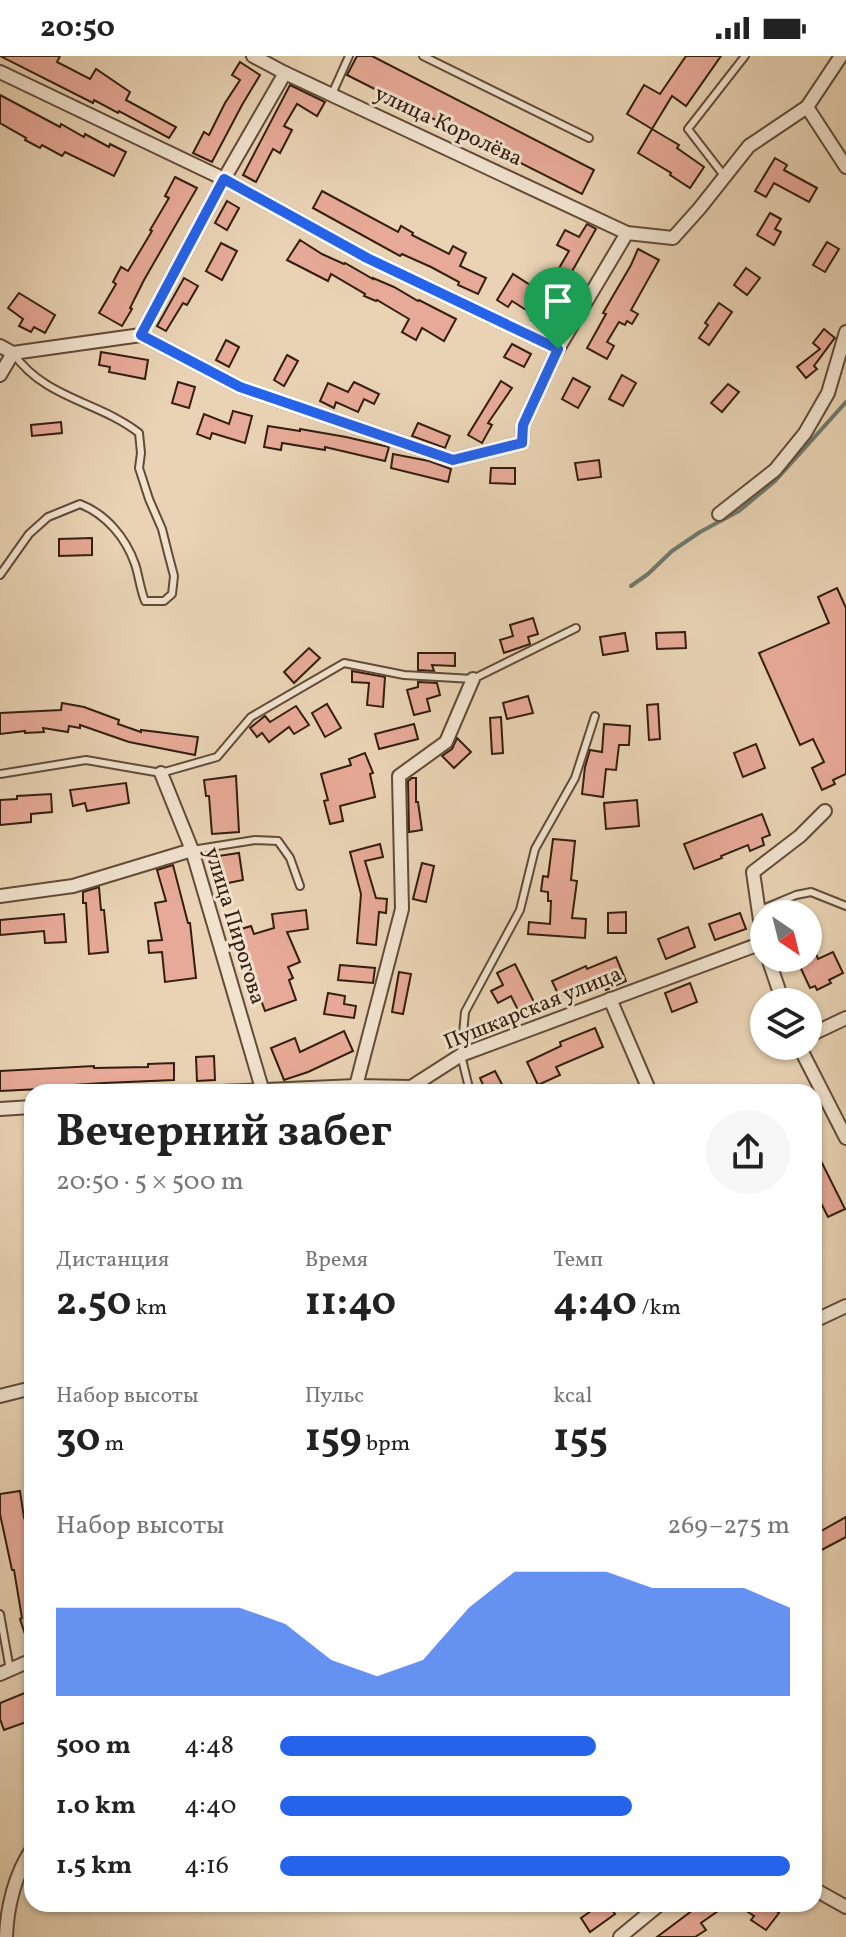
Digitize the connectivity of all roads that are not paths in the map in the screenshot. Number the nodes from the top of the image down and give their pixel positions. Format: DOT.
graph roads {
  1 [pos="253,56"];
  2 [pos="349,56"];
  3 [pos="423,56"];
  4 [pos="745,56"];
  5 [pos="841,56"];
  6 [pos="0,72"];
  7 [pos="285,73"];
  8 [pos="332,94"];
  9 [pos="807,107"];
  10 [pos="589,138"];
  11 [pos="846,167"];
  12 [pos="725,177"];
  13 [pos="224,179"];
  14 [pos="627,233"];
  15 [pos="846,332"];
  16 [pos="141,335"];
  17 [pos="0,346"];
  18 [pos="558,349"];
  19 [pos="13,353"];
  20 [pos="0,375"];
  21 [pos="719,514"];
  22 [pos="0,575"];
  23 [pos="576,628"];
  24 [pos="473,679"];
  25 [pos="595,716"];
  26 [pos="161,773"];
  27 [pos="0,774"];
  28 [pos="825,811"];
  29 [pos="192,850"];
  30 [pos="300,886"];
  31 [pos="0,896"];
  32 [pos="757,900"];
  33 [pos="784,900"];
  34 [pos="846,906"];
  35 [pos="750,950"];
  36 [pos="610,999"];
  37 [pos="846,1018"];
  38 [pos="822,1029"];
  39 [pos="461,1055"];
  40 [pos="806,1060"];
  41 [pos="261,1084"];
  42 [pos="357,1084"];
  43 [pos="416,1084"];
  44 [pos="468,1084"];
  45 [pos="647,1084"];
  46 [pos="818,1084"];
  47 [pos="822,1091"];
  48 [pos="24,1108"];
  49 [pos="0,1109"];
  50 [pos="846,1138"];
  51 [pos="846,1306"];
  52 [pos="822,1317"];
  53 [pos="24,1390"];
  54 [pos="0,1396"];
  55 [pos="0,1614"];
  56 [pos="24,1664"];
  57 [pos="5,1672"];
  58 [pos="24,1863"];
  59 [pos="822,1894"];
  60 [pos="846,1907"];
  61 [pos="650,1912"];
  62 [pos="6,1937"];
  63 [pos="620,1937"];
  1 -- 7 [label="street, улица Королёва"];
  2 -- 8 [label="lane"];
  3 -- 10 [label="lane"];
  4 -- 12 [label="lane"];
  5 -- 9 [label="street"];
  6 -- 13 [label="street"];
  7 -- 8 [label="street, улица Королёва"];
  7 -- 13 [label="street"];
  8 -- 14 [label="street, улица Королёва"];
  9 -- 11 [label="street"];
  9 -- 12 [label="street"];
  12 -- 14 [label="street, улица Королёва"];
  13 -- 16 [label="street"];
  13 -- 18 [label="street"];
  14 -- 18 [label="street"];
  15 -- 21 [label="street"];
  16 -- 18 [label="street"];
  16 -- 19 [label="street"];
  17 -- 19 [label="street"];
  19 -- 20 [label="street"];
  19 -- 22 [label="lane"];
  23 -- 24 [label="lane"];
  24 -- 26 [label="lane"];
  24 -- 42 [label="street"];
  25 -- 39 [label="lane"];
  26 -- 27 [label="lane"];
  26 -- 29 [label="street, улица Пирогова"];
  28 -- 32 [label="street"];
  29 -- 30 [label="lane"];
  29 -- 31 [label="street"];
  29 -- 41 [label="street, улица Пирогова"];
  33 -- 34 [label="lane"];
  35 -- 36 [label="street, Пушкарская улица"];
  36 -- 39 [label="street, Пушкарская улица"];
  36 -- 45 [label="street"];
  37 -- 38 [label="street"];
  39 -- 43 [label="street, Пушкарская улица"];
  39 -- 44 [label="lane"];
  40 -- 46 [label="street"];
  47 -- 50 [label="street"];
  48 -- 49 [label="street"];
  51 -- 52 [label="street"];
  53 -- 54 [label="street"];
  55 -- 57 [label="lane"];
  56 -- 57 [label="street"];
  58 -- 62 [label="street"];
  59 -- 60 [label="street"];
  61 -- 63 [label="street"];
}
